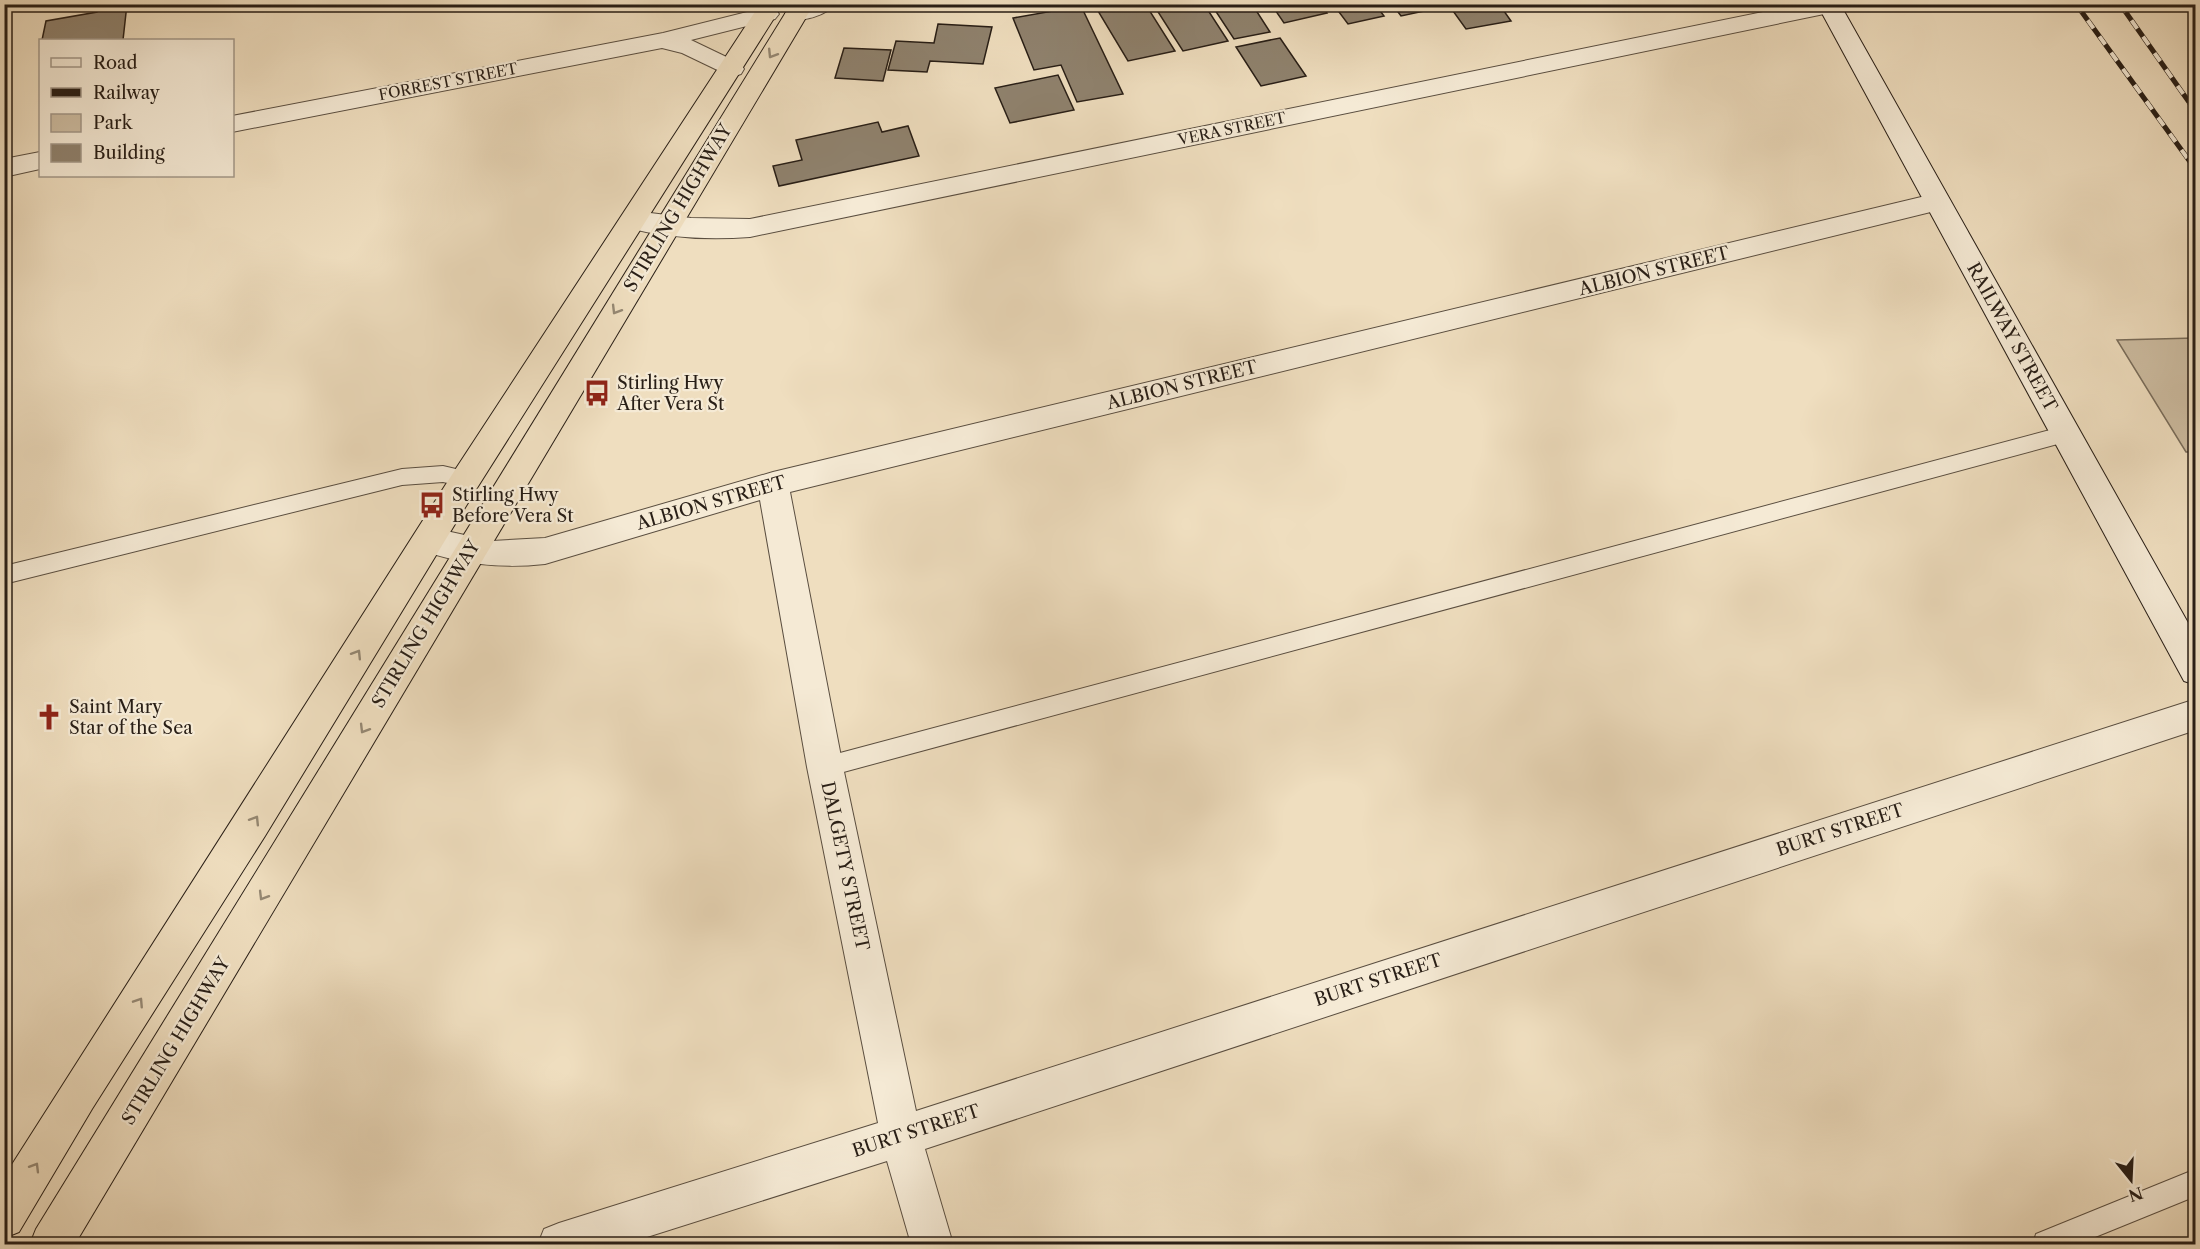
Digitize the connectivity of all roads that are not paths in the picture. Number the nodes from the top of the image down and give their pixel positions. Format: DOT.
graph roads {
  1 [pos="1828,5"];
  2 [pos="793,8"];
  3 [pos="663,40"];
  4 [pos="732,69"];
  5 [pos="234,124"];
  6 [pos="39,161"];
  7 [pos="4,168"];
  8 [pos="1938,202"];
  9 [pos="634,220"];
  10 [pos="667,226"];
  11 [pos="2065,434"];
  12 [pos="465,479"];
  13 [pos="773,484"];
  14 [pos="428,540"];
  15 [pos="471,549"];
  16 [pos="4,575"];
  17 [pos="2196,670"];
  18 [pos="2196,714"];
  19 [pos="825,767"];
  20 [pos="901,1136"];
  21 [pos="2196,1182"];
  22 [pos="4,1217"];
  23 [pos="51,1245"];
  24 [pos="559,1245"];
  25 [pos="932,1245"];
  26 [pos="2046,1245"];
  1 -- 8 [label="street, RAILWAY STREET"];
  1 -- 10 [label="street, VERA STREET"];
  2 -- 3 [label="street, FORREST STREET"];
  2 -- 4 [label="highway, STIRLING HIGHWAY"];
  2 -- 10 [label="highway, STIRLING HIGHWAY, one-way"];
  3 -- 4 [label="street, FORREST STREET"];
  3 -- 5 [label="street, FORREST STREET"];
  4 -- 9 [label="highway, STIRLING HIGHWAY"];
  6 -- 7 [label="street"];
  8 -- 11 [label="street, RAILWAY STREET"];
  8 -- 13 [label="street, ALBION STREET"];
  9 -- 10 [label="street, VERA STREET"];
  9 -- 12 [label="highway, STIRLING HIGHWAY"];
  10 -- 15 [label="highway, STIRLING HIGHWAY, one-way"];
  11 -- 17 [label="street, RAILWAY STREET"];
  11 -- 19 [label="lane"];
  12 -- 14 [label="highway, STIRLING HIGHWAY"];
  12 -- 16 [label="lane"];
  13 -- 15 [label="street, ALBION STREET"];
  13 -- 19 [label="street, DALGETY STREET"];
  14 -- 15 [label="street, ALBION STREET"];
  22 -- 14 [label="highway, STIRLING HIGHWAY, one-way"];
  15 -- 23 [label="highway, STIRLING HIGHWAY, one-way"];
  18 -- 20 [label="street, BURT STREET"];
  19 -- 20 [label="street, DALGETY STREET"];
  20 -- 24 [label="street, BURT STREET"];
  20 -- 25 [label="street, DALGETY STREET"];
  21 -- 26 [label="lane"];
}
